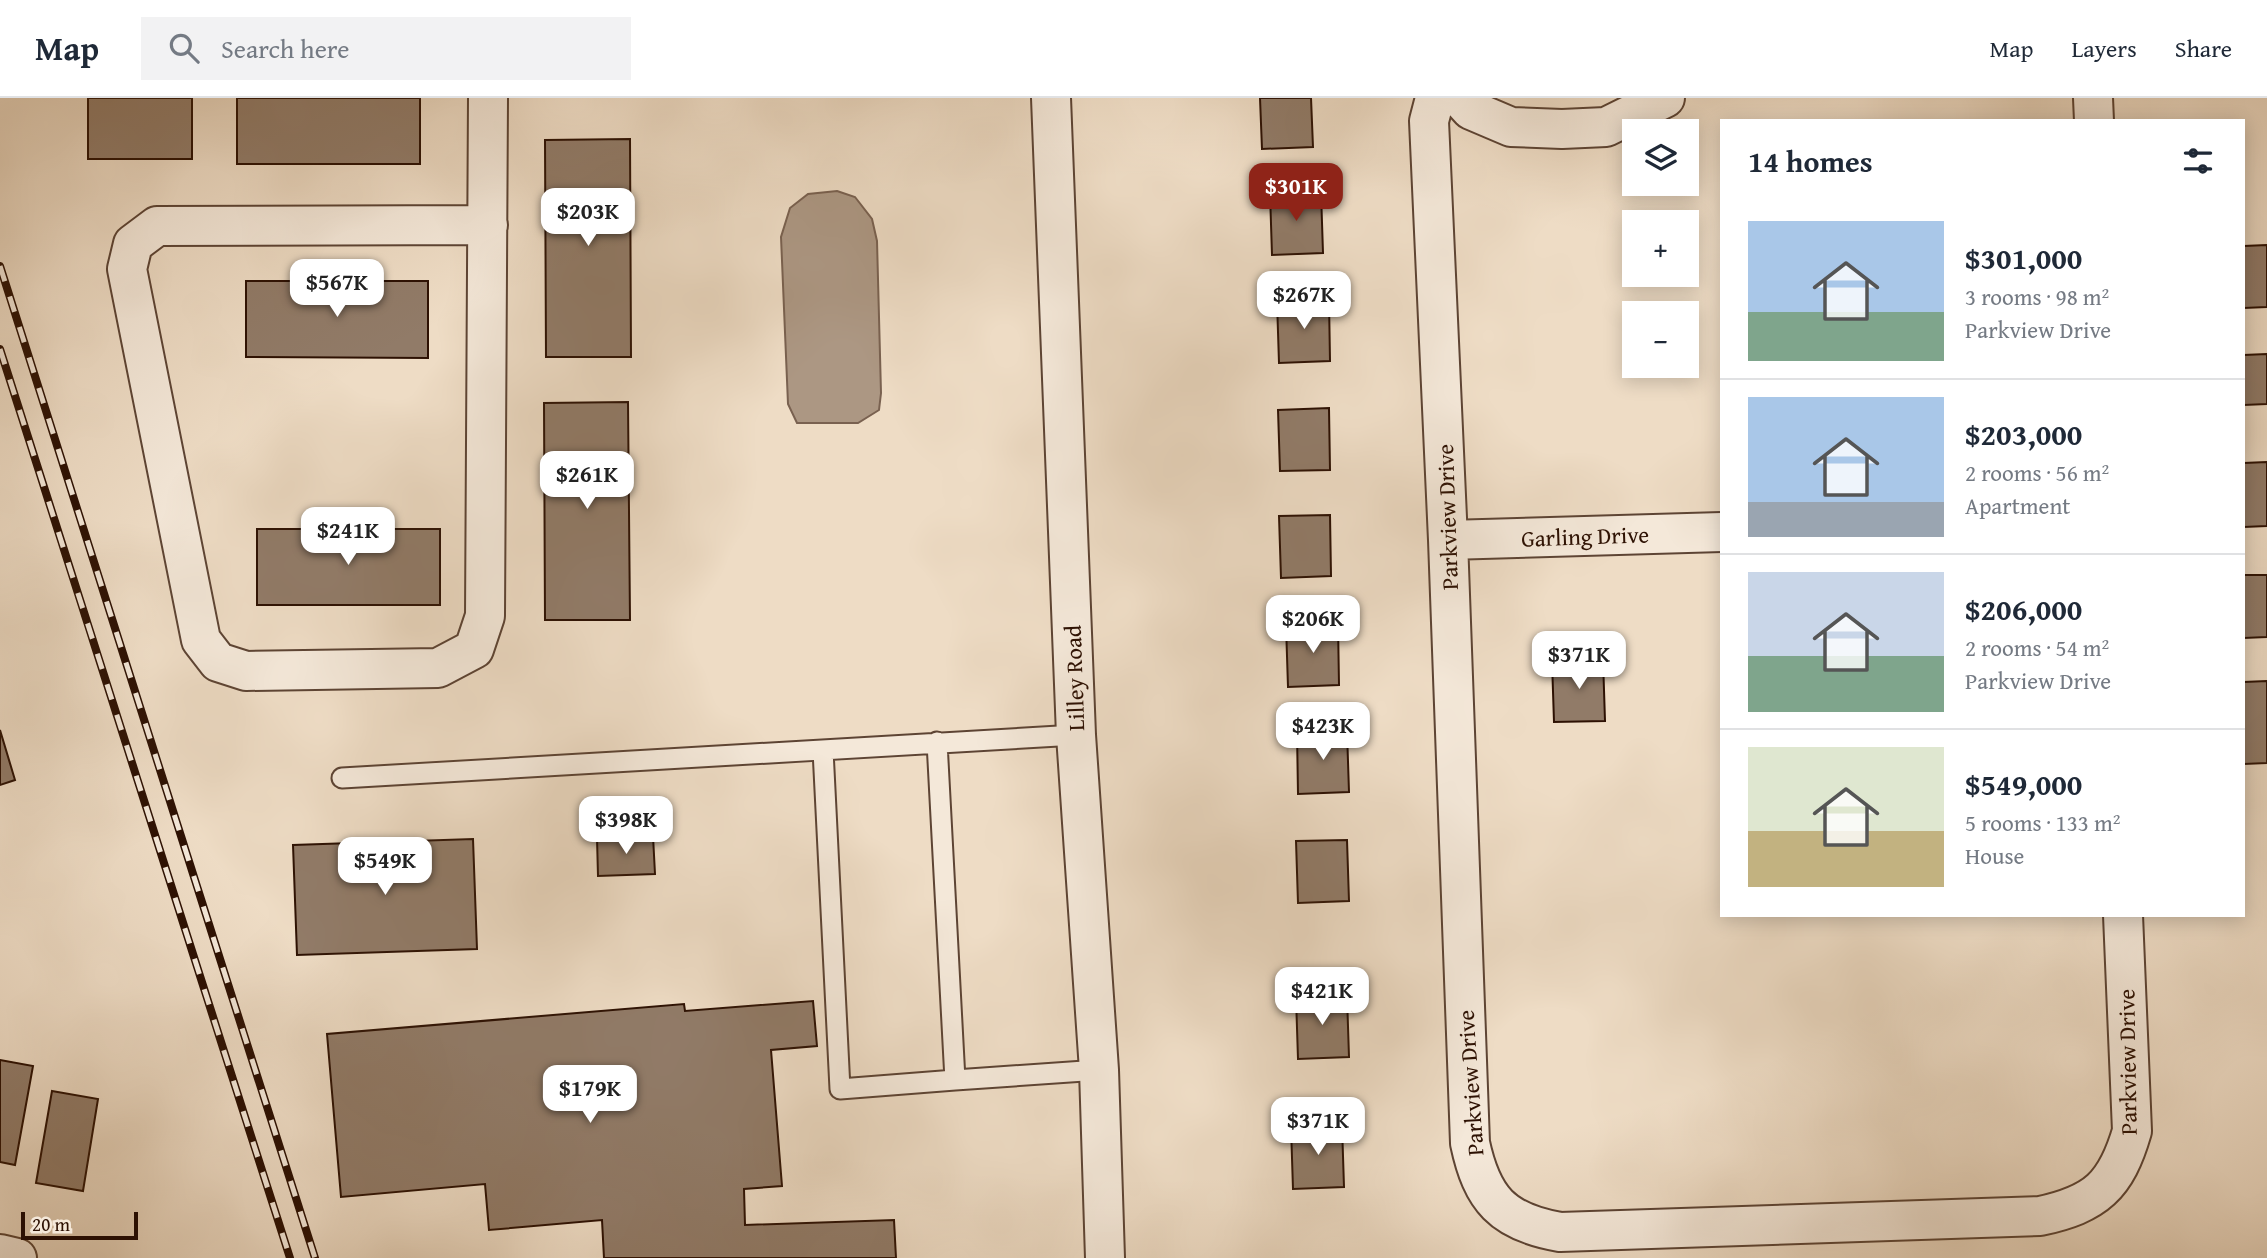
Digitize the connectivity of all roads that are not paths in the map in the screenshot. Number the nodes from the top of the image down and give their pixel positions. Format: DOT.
graph roads {
  1 [pos="488,98"];
  2 [pos="1052,98"];
  3 [pos="1435,98"];
  4 [pos="1460,98"];
  5 [pos="1665,98"];
  6 [pos="2093,98"];
  7 [pos="2094,119"];
  8 [pos="488,225"];
  9 [pos="1720,532"];
  10 [pos="1448,540"];
  11 [pos="1076,735"];
  12 [pos="937,742"];
  13 [pos="823,750"];
  14 [pos="342,778"];
  15 [pos="2123,917"];
  16 [pos="1099,1070"];
  17 [pos="955,1080"];
  18 [pos="0,1254"];
  19 [pos="17,1258"];
  20 [pos="1105,1258"];
  1 -- 8 [label="street"];
  2 -- 11 [label="street, Lilley Road"];
  3 -- 10 [label="street, Parkview Drive"];
  4 -- 5 [label="street"];
  6 -- 7 [label="street"];
  8 -- 8 [label="street"];
  9 -- 10 [label="street, Garling Drive"];
  10 -- 15 [label="street, Parkview Drive"];
  11 -- 12 [label="lane"];
  11 -- 16 [label="street, Lilley Road"];
  12 -- 13 [label="lane"];
  12 -- 17 [label="lane"];
  13 -- 14 [label="lane"];
  13 -- 17 [label="lane"];
  16 -- 17 [label="lane"];
  16 -- 20 [label="street, Lilley Road"];
  18 -- 19 [label="street"];
}
